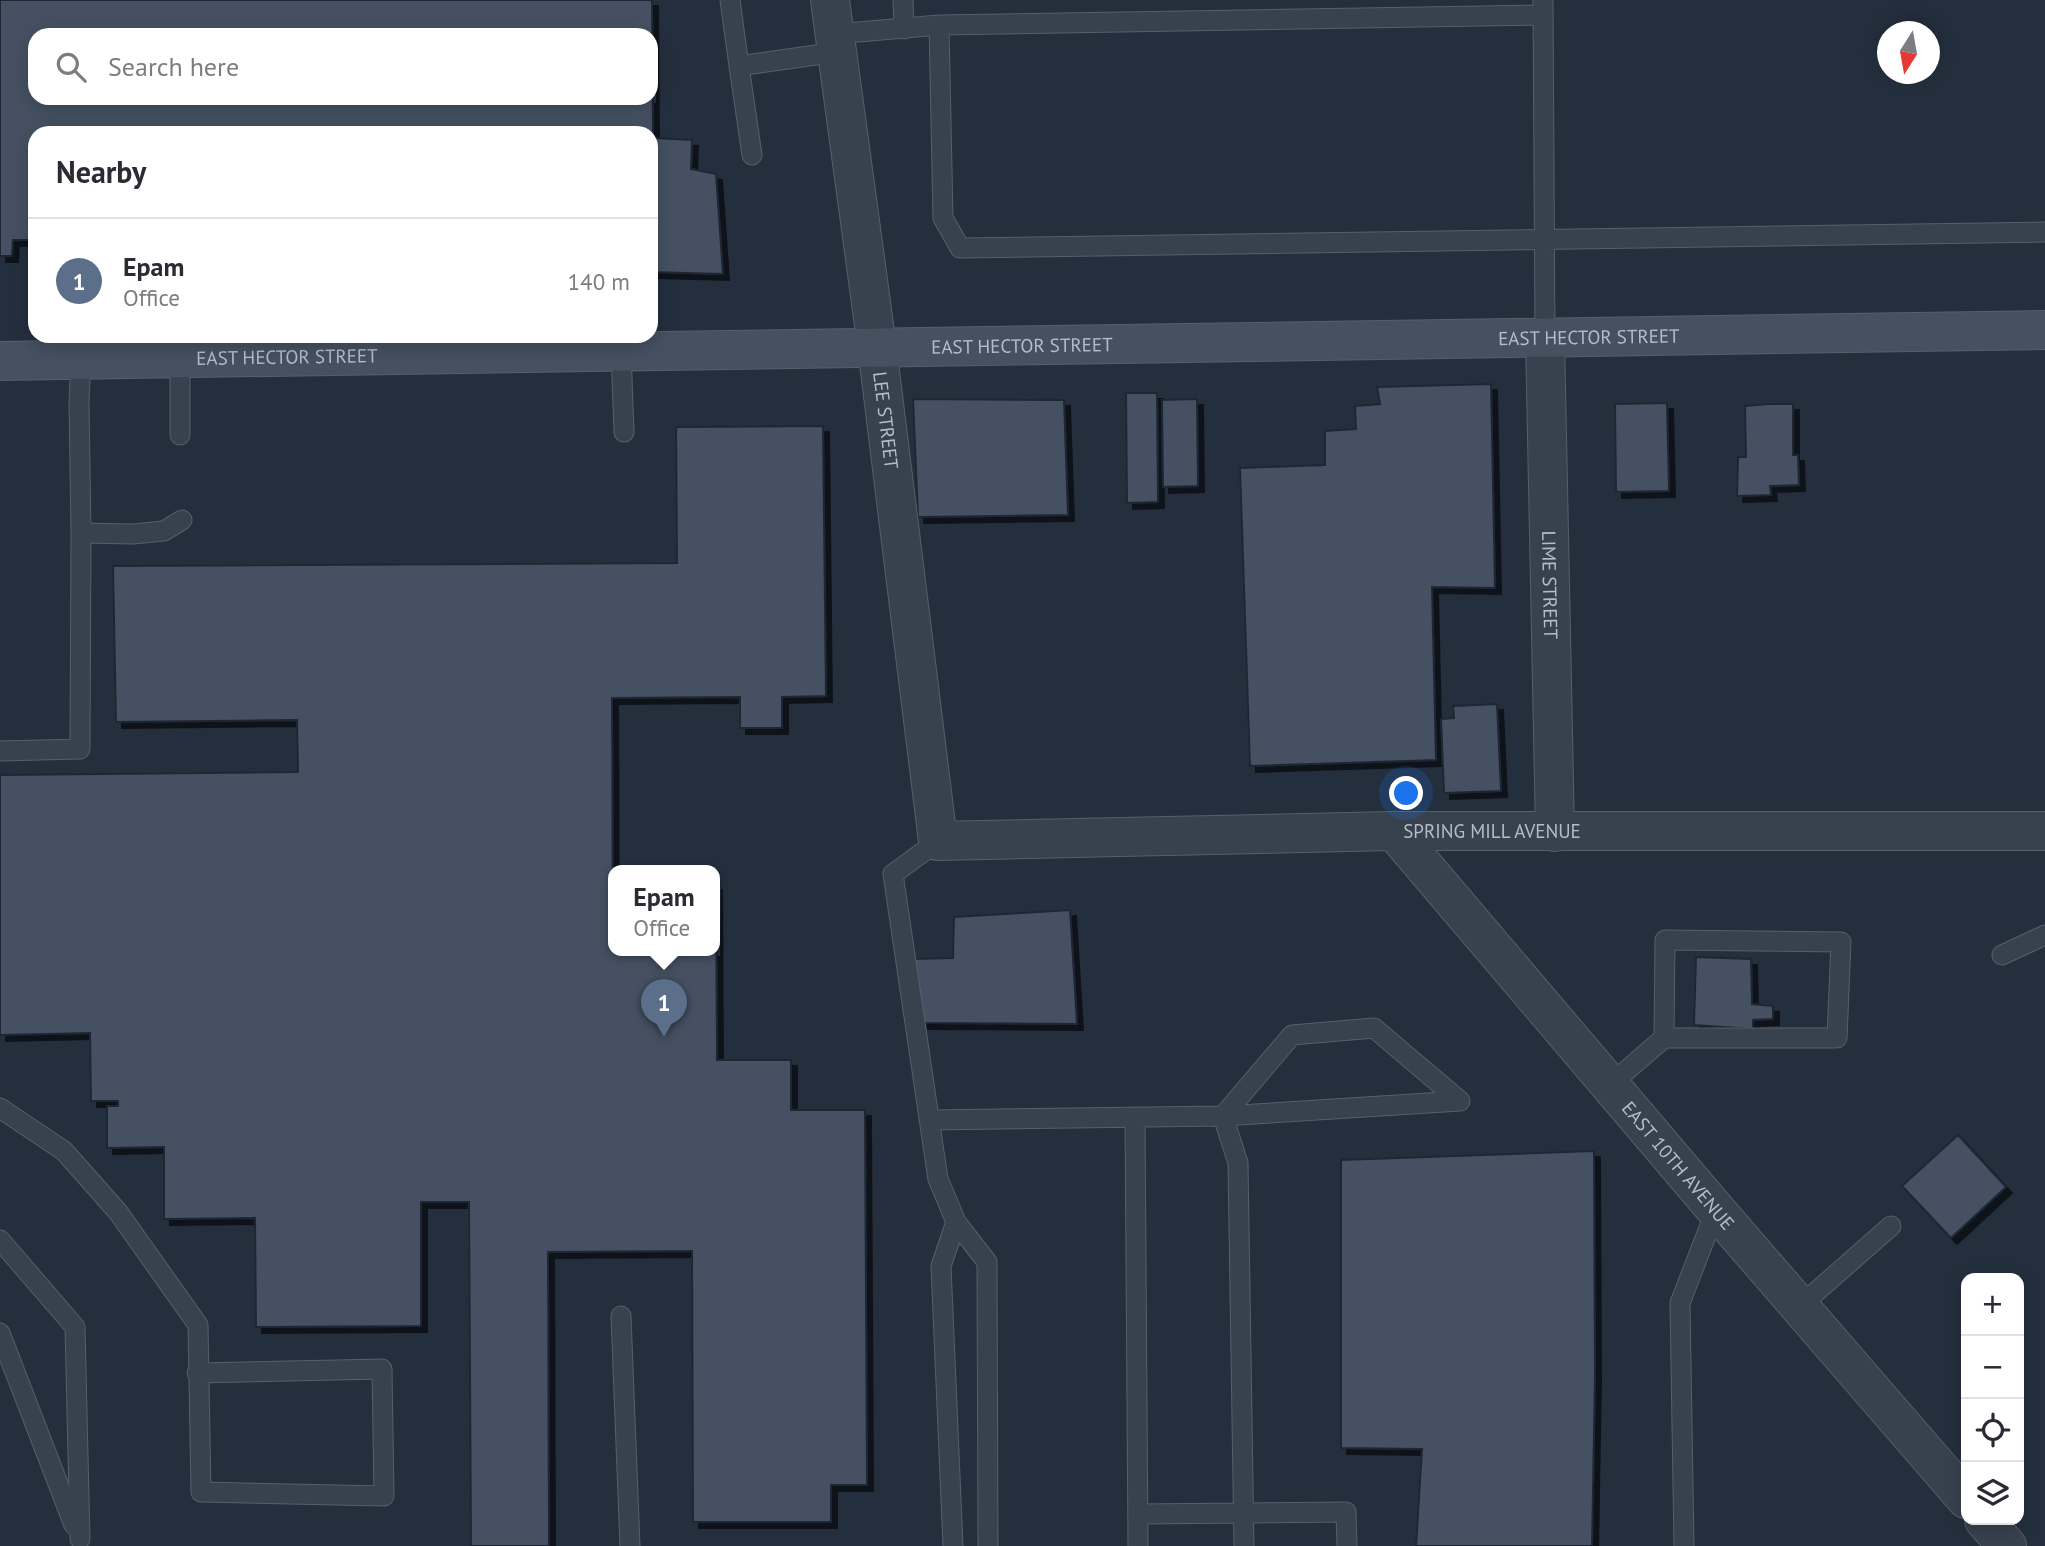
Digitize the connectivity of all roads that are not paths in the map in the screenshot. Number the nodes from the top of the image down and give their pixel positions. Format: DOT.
graph roads {
  1 [pos="730,0"];
  2 [pos="903,0"];
  3 [pos="1543,8"];
  4 [pos="939,25"];
  5 [pos="834,29"];
  6 [pos="904,29"];
  7 [pos="739,66"];
  8 [pos="752,155"];
  9 [pos="2045,232"];
  10 [pos="1544,239"];
  11 [pos="2045,330"];
  12 [pos="1545,337"];
  13 [pos="877,347"];
  14 [pos="621,351"];
  15 [pos="180,358"];
  16 [pos="81,360"];
  17 [pos="0,361"];
  18 [pos="624,432"];
  19 [pos="180,435"];
  20 [pos="182,520"];
  21 [pos="81,533"];
  22 [pos="0,751"];
  23 [pos="1394,831"];
  24 [pos="2045,831"];
  25 [pos="1555,832"];
  26 [pos="938,841"];
  27 [pos="2045,935"];
  28 [pos="2002,955"];
  29 [pos="1664,1038"];
  30 [pos="1611,1084"];
  31 [pos="0,1108"];
  32 [pos="1223,1116"];
  33 [pos="1135,1117"];
  34 [pos="929,1120"];
  35 [pos="1716,1210"];
  36 [pos="956,1222"];
  37 [pos="1891,1226"];
  38 [pos="0,1240"];
  39 [pos="1800,1306"];
  40 [pos="621,1316"];
  41 [pos="0,1333"];
  42 [pos="197,1373"];
  43 [pos="1961,1493"];
  44 [pos="1244,1513"];
  45 [pos="1138,1514"];
  46 [pos="1988,1525"];
  47 [pos="81,1543"];
  48 [pos="630,1546"];
  49 [pos="953,1546"];
  50 [pos="988,1546"];
  51 [pos="1138,1546"];
  52 [pos="1244,1546"];
  53 [pos="1347,1546"];
  54 [pos="1684,1546"];
  55 [pos="2007,1546"];
  1 -- 7 [label="lane"];
  2 -- 6 [label="lane"];
  3 -- 4 [label="lane"];
  3 -- 10 [label="lane"];
  4 -- 6 [label="lane"];
  4 -- 10 [label="lane"];
  5 -- 6 [label="lane"];
  5 -- 7 [label="lane"];
  5 -- 13 [label="street, LEE STREET"];
  7 -- 8 [label="lane"];
  9 -- 10 [label="lane"];
  10 -- 12 [label="lane"];
  11 -- 12 [label="main road, EAST HECTOR STREET"];
  12 -- 13 [label="main road, EAST HECTOR STREET"];
  12 -- 25 [label="street, LIME STREET"];
  13 -- 14 [label="main road, EAST HECTOR STREET"];
  13 -- 26 [label="street, LEE STREET"];
  14 -- 15 [label="main road, EAST HECTOR STREET"];
  14 -- 18 [label="lane"];
  15 -- 16 [label="main road, EAST HECTOR STREET"];
  15 -- 19 [label="lane"];
  16 -- 17 [label="main road, EAST HECTOR STREET"];
  16 -- 21 [label="lane"];
  20 -- 21 [label="lane"];
  21 -- 22 [label="lane"];
  23 -- 25 [label="street, SPRING MILL AVENUE"];
  23 -- 26 [label="street, SPRING MILL AVENUE"];
  23 -- 30 [label="street, EAST 10TH AVENUE"];
  24 -- 25 [label="street, SPRING MILL AVENUE"];
  26 -- 34 [label="lane"];
  27 -- 28 [label="lane"];
  29 -- 29 [label="lane"];
  29 -- 30 [label="lane"];
  30 -- 35 [label="street, EAST 10TH AVENUE"];
  31 -- 42 [label="lane"];
  32 -- 32 [label="lane"];
  32 -- 33 [label="lane"];
  32 -- 44 [label="lane"];
  33 -- 34 [label="lane"];
  33 -- 45 [label="lane"];
  34 -- 36 [label="lane"];
  35 -- 39 [label="street, EAST 10TH AVENUE"];
  35 -- 54 [label="lane"];
  36 -- 49 [label="lane"];
  36 -- 50 [label="lane"];
  37 -- 39 [label="lane"];
  38 -- 47 [label="lane"];
  39 -- 43 [label="street, EAST 10TH AVENUE"];
  40 -- 48 [label="lane"];
  41 -- 47 [label="lane"];
  42 -- 42 [label="lane"];
  44 -- 45 [label="lane"];
  44 -- 52 [label="lane"];
  44 -- 53 [label="lane"];
  45 -- 51 [label="lane"];
  46 -- 55 [label="street"];
}
